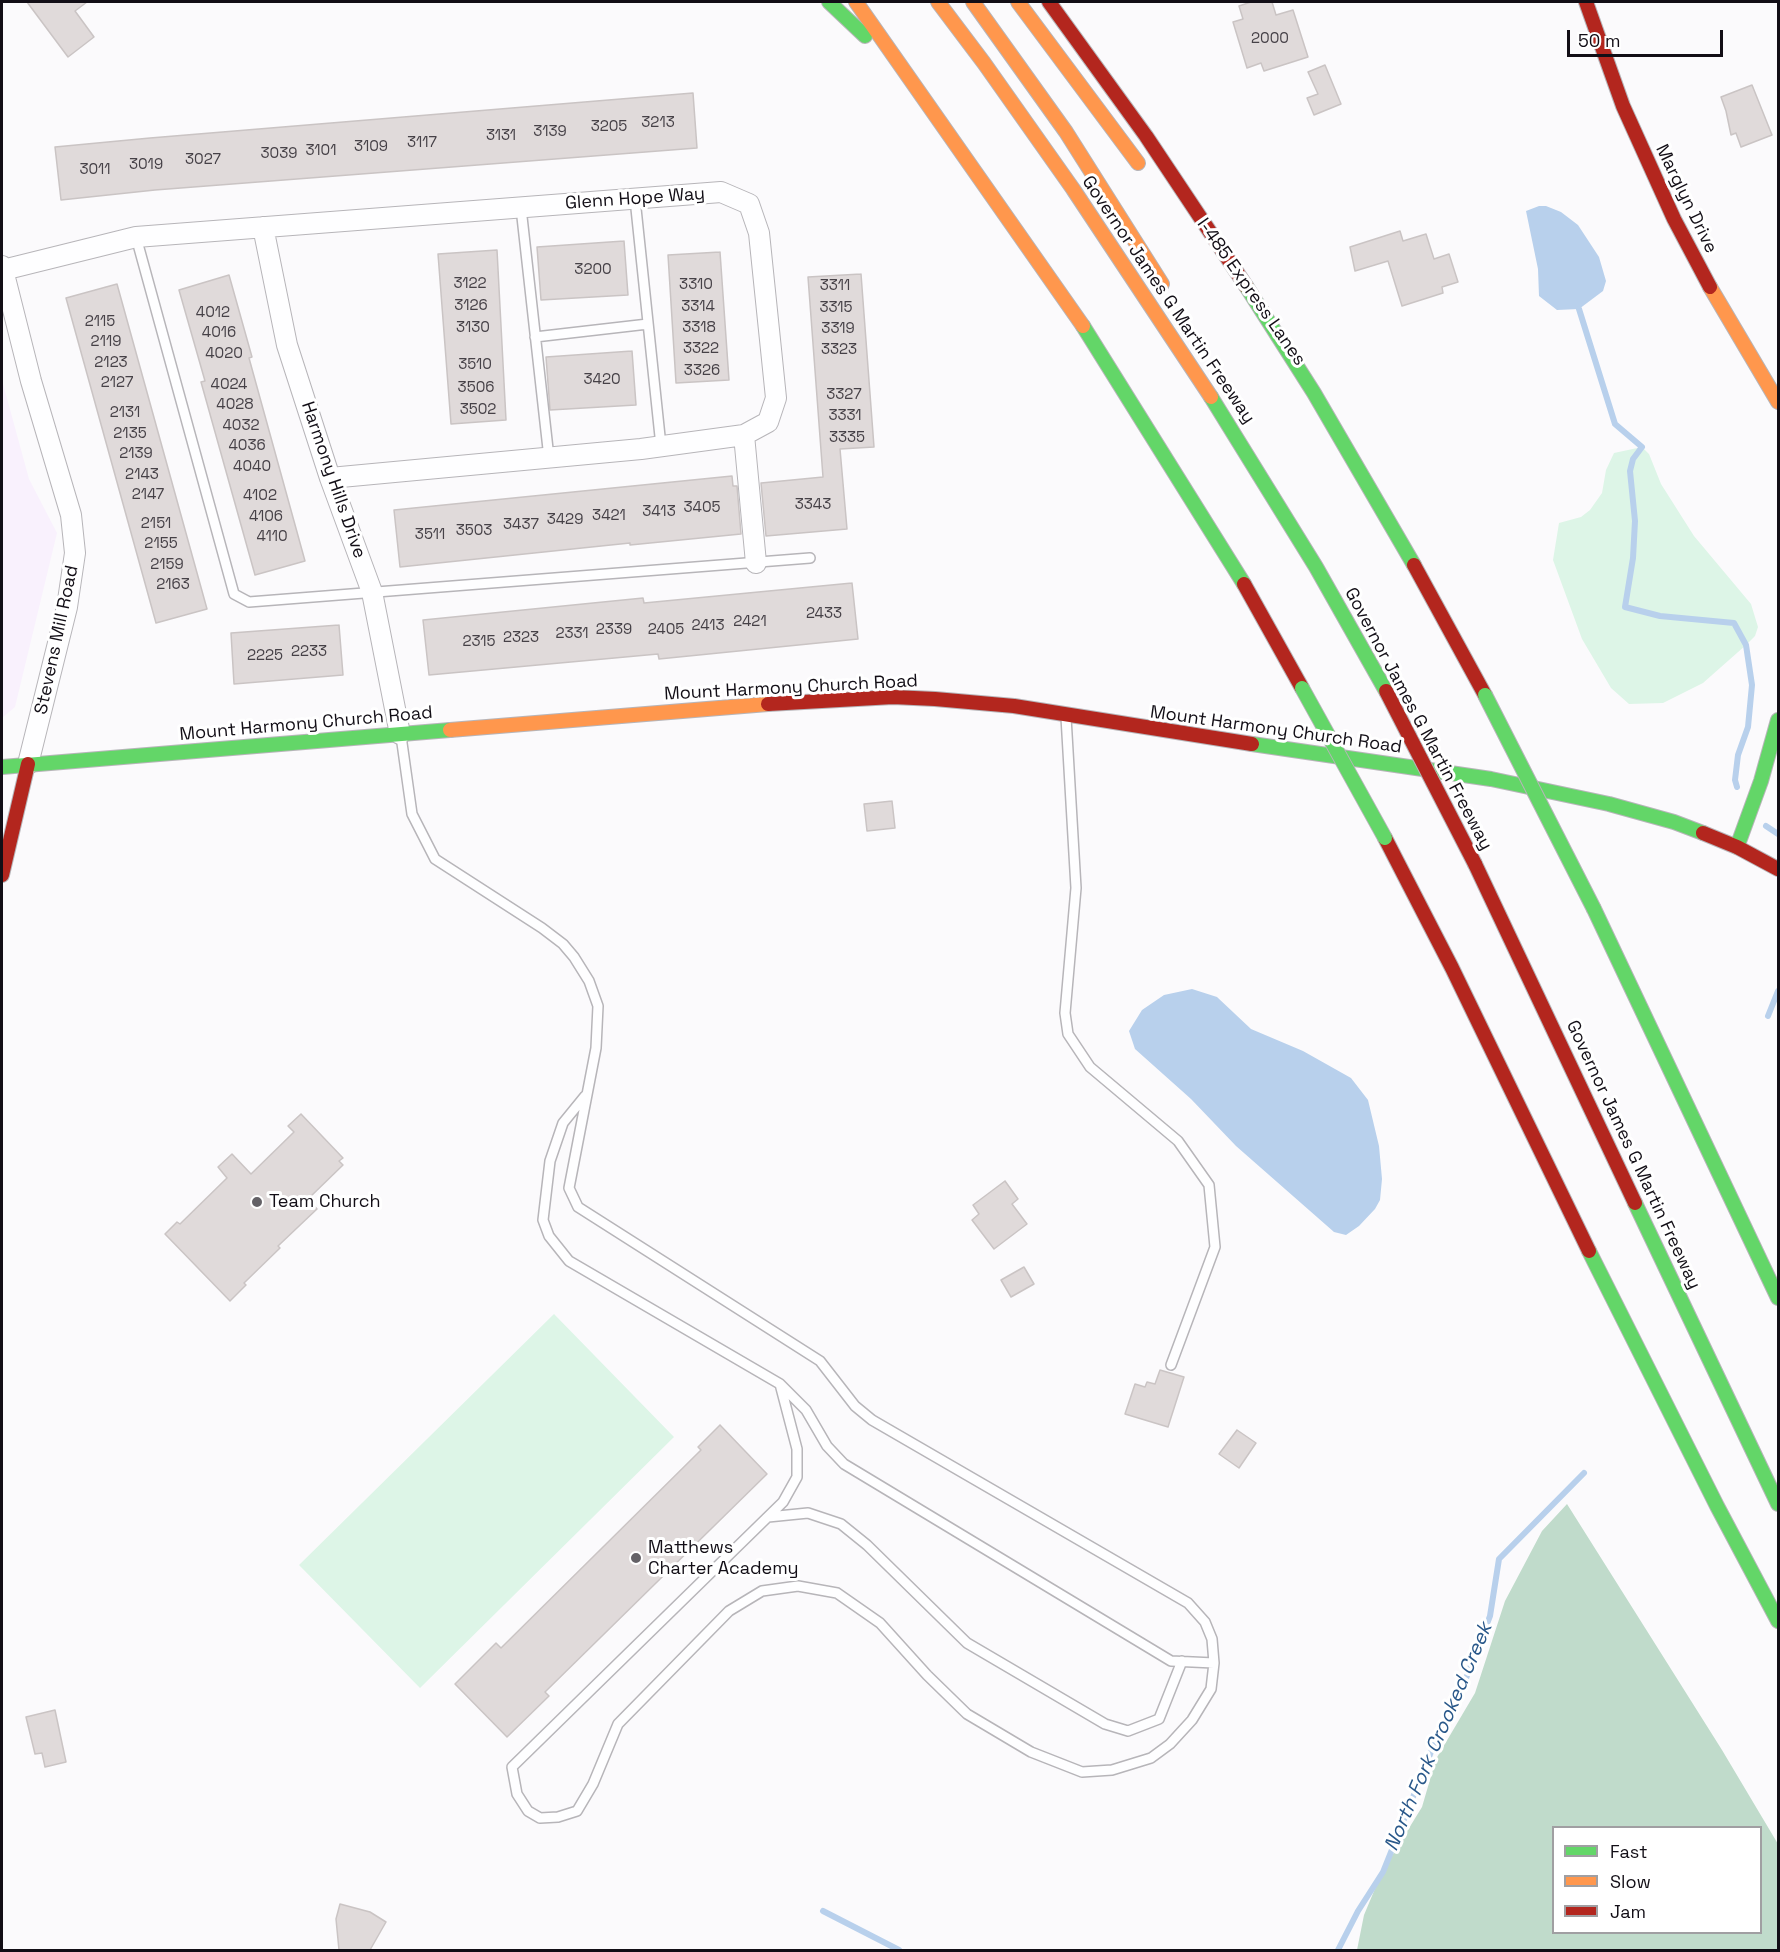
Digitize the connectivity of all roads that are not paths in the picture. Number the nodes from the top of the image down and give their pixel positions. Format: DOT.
graph roads {
  1 [pos="829,2"];
  2 [pos="856,2"];
  3 [pos="938,2"];
  4 [pos="973,2"];
  5 [pos="1018,2"];
  6 [pos="1586,2"];
  7 [pos="1052,5"];
  8 [pos="927,103"];
  9 [pos="1147,174"];
  10 [pos="635,199"];
  11 [pos="520,208"];
  12 [pos="263,227"];
  13 [pos="136,237"];
  14 [pos="2,268"];
  15 [pos="1170,296"];
  16 [pos="7,311"];
  17 [pos="648,324"];
  18 [pos="535,337"];
  19 [pos="1278,363"];
  20 [pos="1779,402"];
  21 [pos="1246,428"];
  22 [pos="744,435"];
  23 [pos="661,446"];
  24 [pos="549,458"];
  25 [pos="330,478"];
  26 [pos="810,558"];
  27 [pos="756,563"];
  28 [pos="372,592"];
  29 [pos="1440,612"];
  30 [pos="1354,635"];
  31 [pos="1066,715"];
  32 [pos="1779,720"];
  33 [pos="400,734"];
  34 [pos="28,764"];
  35 [pos="2,766"];
  36 [pos="1737,847"];
  37 [pos="1779,869"];
  38 [pos="2,875"];
  39 [pos="587,1095"];
  40 [pos="1779,1298"];
  41 [pos="1171,1365"];
  42 [pos="780,1384"];
  43 [pos="1779,1504"];
  44 [pos="768,1517"];
  45 [pos="1779,1621"];
  46 [pos="1182,1661"];
  47 [pos="1214,1663"];
  1 -- 8 [label="main road"];
  2 -- 8 [label="main road"];
  3 -- 30 [label="main road, Governor James G Martin Freeway"];
  4 -- 15 [label="main road"];
  5 -- 9 [label="main road"];
  6 -- 20 [label="main road, Marglyn Drive"];
  7 -- 29 [label="main road"];
  8 -- 45 [label="main road, bridge"];
  10 -- 11 [label="street, Glenn Hope Way"];
  10 -- 17 [label="lane"];
  10 -- 22 [label="street, Glenn Hope Way"];
  11 -- 12 [label="street, Glenn Hope Way"];
  11 -- 18 [label="lane"];
  12 -- 13 [label="street, Glenn Hope Way"];
  12 -- 25 [label="street, Harmony Hills Drive"];
  13 -- 14 [label="street, Glenn Hope Way"];
  13 -- 28 [label="lane"];
  14 -- 16 [label="street, Stevens Mill Road"];
  16 -- 34 [label="street, Stevens Mill Road"];
  17 -- 18 [label="lane"];
  17 -- 23 [label="lane"];
  18 -- 24 [label="lane"];
  19 -- 29 [label="main road, I-485 Express Lanes"];
  21 -- 30 [label="main road"];
  22 -- 23 [label="street, Glenn Hope Way"];
  22 -- 27 [label="street"];
  23 -- 24 [label="street, Glenn Hope Way"];
  24 -- 25 [label="street, Glenn Hope Way"];
  25 -- 28 [label="street, Harmony Hills Drive"];
  26 -- 27 [label="lane"];
  27 -- 28 [label="lane"];
  28 -- 33 [label="street, Harmony Hills Drive"];
  29 -- 40 [label="main road, bridge"];
  30 -- 43 [label="main road, Governor James G Martin Freeway, bridge"];
  31 -- 33 [label="main road, Mount Harmony Church Road"];
  31 -- 36 [label="main road, Mount Harmony Church Road"];
  31 -- 41 [label="lane"];
  32 -- 36 [label="main road"];
  33 -- 34 [label="main road, Mount Harmony Church Road"];
  33 -- 39 [label="lane"];
  34 -- 35 [label="main road, Mount Harmony Church Road"];
  34 -- 38 [label="main road, Stevens Mill Road"];
  36 -- 37 [label="main road, Mount Harmony Church Road"];
  39 -- 42 [label="lane"];
  39 -- 47 [label="lane"];
  42 -- 44 [label="lane"];
  42 -- 46 [label="lane"];
  44 -- 46 [label="lane"];
  44 -- 47 [label="lane"];
  46 -- 47 [label="lane"];
}
